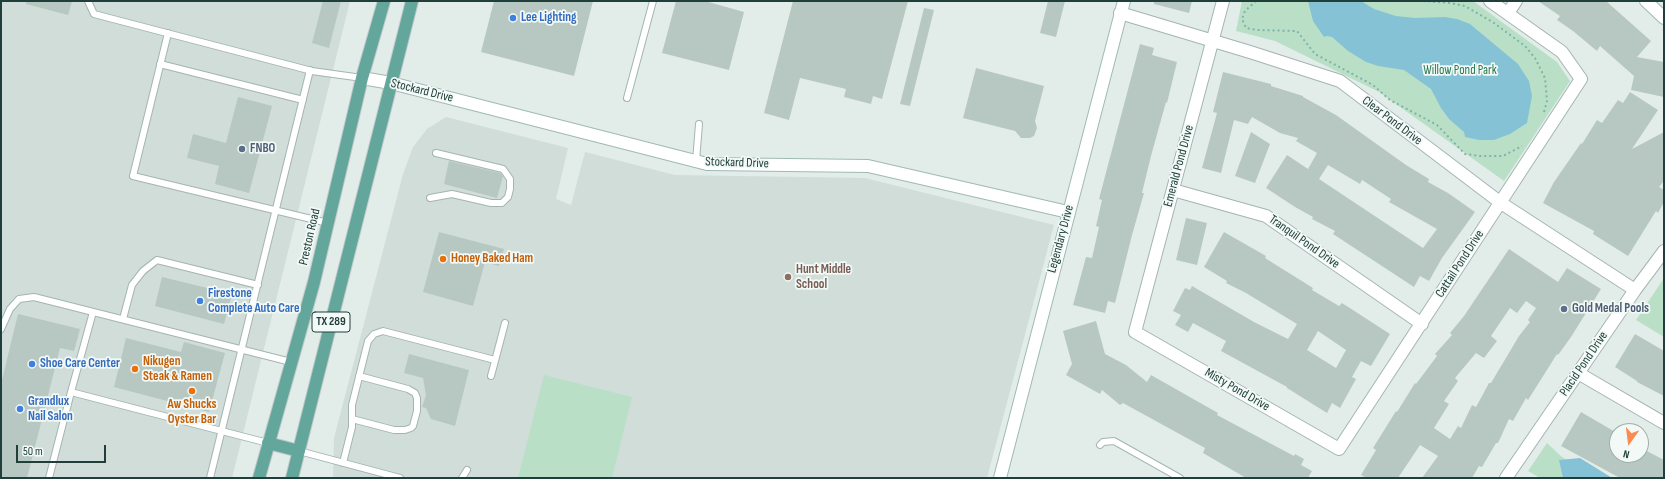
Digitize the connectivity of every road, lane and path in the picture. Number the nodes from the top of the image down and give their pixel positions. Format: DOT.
graph roads {
  1 [pos="88,1"];
  2 [pos="384,1"];
  3 [pos="412,1"];
  4 [pos="654,1"];
  5 [pos="1124,1"];
  6 [pos="1223,1"];
  7 [pos="1423,1"];
  8 [pos="1490,1"];
  9 [pos="1516,1"];
  10 [pos="1646,1"];
  11 [pos="1120,13"];
  12 [pos="1508,13"];
  13 [pos="1664,18"];
  14 [pos="168,33"];
  15 [pos="1212,41"];
  16 [pos="160,64"];
  17 [pos="310,70"];
  18 [pos="362,78"];
  19 [pos="391,83"];
  20 [pos="627,98"];
  21 [pos="303,100"];
  22 [pos="1544,116"];
  23 [pos="699,124"];
  24 [pos="1524,145"];
  25 [pos="436,153"];
  26 [pos="1503,156"];
  27 [pos="696,161"];
  28 [pos="1173,190"];
  29 [pos="430,198"];
  30 [pos="1501,203"];
  31 [pos="276,211"];
  32 [pos="1068,212"];
  33 [pos="328,223"];
  34 [pos="1664,251"];
  35 [pos="258,285"];
  36 [pos="1635,290"];
  37 [pos="93,312"];
  38 [pos="123,319"];
  39 [pos="505,323"];
  40 [pos="1422,324"];
  41 [pos="1,329"];
  42 [pos="1135,332"];
  43 [pos="242,349"];
  44 [pos="495,360"];
  45 [pos="291,362"];
  46 [pos="1578,373"];
  47 [pos="359,376"];
  48 [pos="491,376"];
  49 [pos="71,392"];
  50 [pos="352,419"];
  51 [pos="1664,423"];
  52 [pos="222,431"];
  53 [pos="268,442"];
  54 [pos="1100,445"];
  55 [pos="1339,449"];
  56 [pos="298,451"];
  57 [pos="343,463"];
  58 [pos="467,470"];
  59 [pos="49,478"];
  60 [pos="210,478"];
  61 [pos="258,478"];
  62 [pos="292,478"];
  63 [pos="400,478"];
  64 [pos="462,478"];
  65 [pos="1000,478"];
  66 [pos="1180,478"];
  67 [pos="1506,478"];
  1 -- 14 [label="lane"];
  2 -- 18 [label="main road, Preston Road / TX 289"];
  3 -- 19 [label="main road, TX 289"];
  4 -- 20 [label="lane"];
  5 -- 11 [label="street, Legendary Drive"];
  6 -- 15 [label="street, Emerald Pond Drive"];
  7 -- 22 [label="path"];
  8 -- 12 [label="street"];
  9 -- 12 [label="street"];
  10 -- 13 [label="street"];
  11 -- 15 [label="street, Clear Pond Drive"];
  11 -- 32 [label="street, Legendary Drive"];
  12 -- 30 [label="street, Cattail Pond Drive"];
  14 -- 16 [label="lane"];
  14 -- 17 [label="lane"];
  15 -- 28 [label="street, Emerald Pond Drive"];
  15 -- 30 [label="street, Clear Pond Drive"];
  16 -- 21 [label="lane"];
  16 -- 31 [label="lane"];
  17 -- 18 [label="lane"];
  17 -- 21 [label="lane"];
  18 -- 19 [label="street, Stockard Drive"];
  18 -- 33 [label="main road, Preston Road / TX 289"];
  19 -- 27 [label="street, Stockard Drive"];
  19 -- 56 [label="main road, TX 289"];
  21 -- 31 [label="lane"];
  23 -- 27 [label="lane"];
  24 -- 26 [label="path"];
  25 -- 29 [label="lane"];
  27 -- 32 [label="street, Stockard Drive"];
  28 -- 40 [label="street, Tranquil Pond Drive"];
  28 -- 42 [label="street, Emerald Pond Drive"];
  30 -- 36 [label="street, Clear Pond Drive"];
  30 -- 40 [label="street, Cattail Pond Drive"];
  31 -- 33 [label="lane"];
  31 -- 35 [label="lane"];
  32 -- 65 [label="street, Legendary Drive"];
  33 -- 45 [label="main road, Preston Road / TX 289"];
  34 -- 36 [label="street, Placid Pond Drive"];
  35 -- 38 [label="lane"];
  35 -- 43 [label="lane"];
  36 -- 46 [label="street, Placid Pond Drive"];
  37 -- 38 [label="lane"];
  37 -- 41 [label="lane"];
  37 -- 49 [label="lane"];
  38 -- 43 [label="lane"];
  39 -- 44 [label="lane"];
  40 -- 55 [label="street, Cattail Pond Drive"];
  42 -- 55 [label="street, Misty Pond Drive"];
  43 -- 45 [label="lane"];
  43 -- 52 [label="lane"];
  44 -- 47 [label="lane"];
  44 -- 48 [label="lane"];
  45 -- 53 [label="main road, Preston Road / TX 289"];
  46 -- 51 [label="street"];
  46 -- 67 [label="street, Placid Pond Drive"];
  47 -- 50 [label="lane"];
  47 -- 50 [label="lane"];
  49 -- 52 [label="lane"];
  49 -- 59 [label="lane"];
  50 -- 57 [label="lane"];
  52 -- 53 [label="lane"];
  52 -- 60 [label="lane"];
  53 -- 56 [label="main road"];
  53 -- 61 [label="main road, Preston Road / TX 289"];
  54 -- 66 [label="lane"];
  56 -- 57 [label="lane"];
  56 -- 62 [label="main road, TX 289"];
  57 -- 63 [label="lane"];
  58 -- 64 [label="lane"];
}
